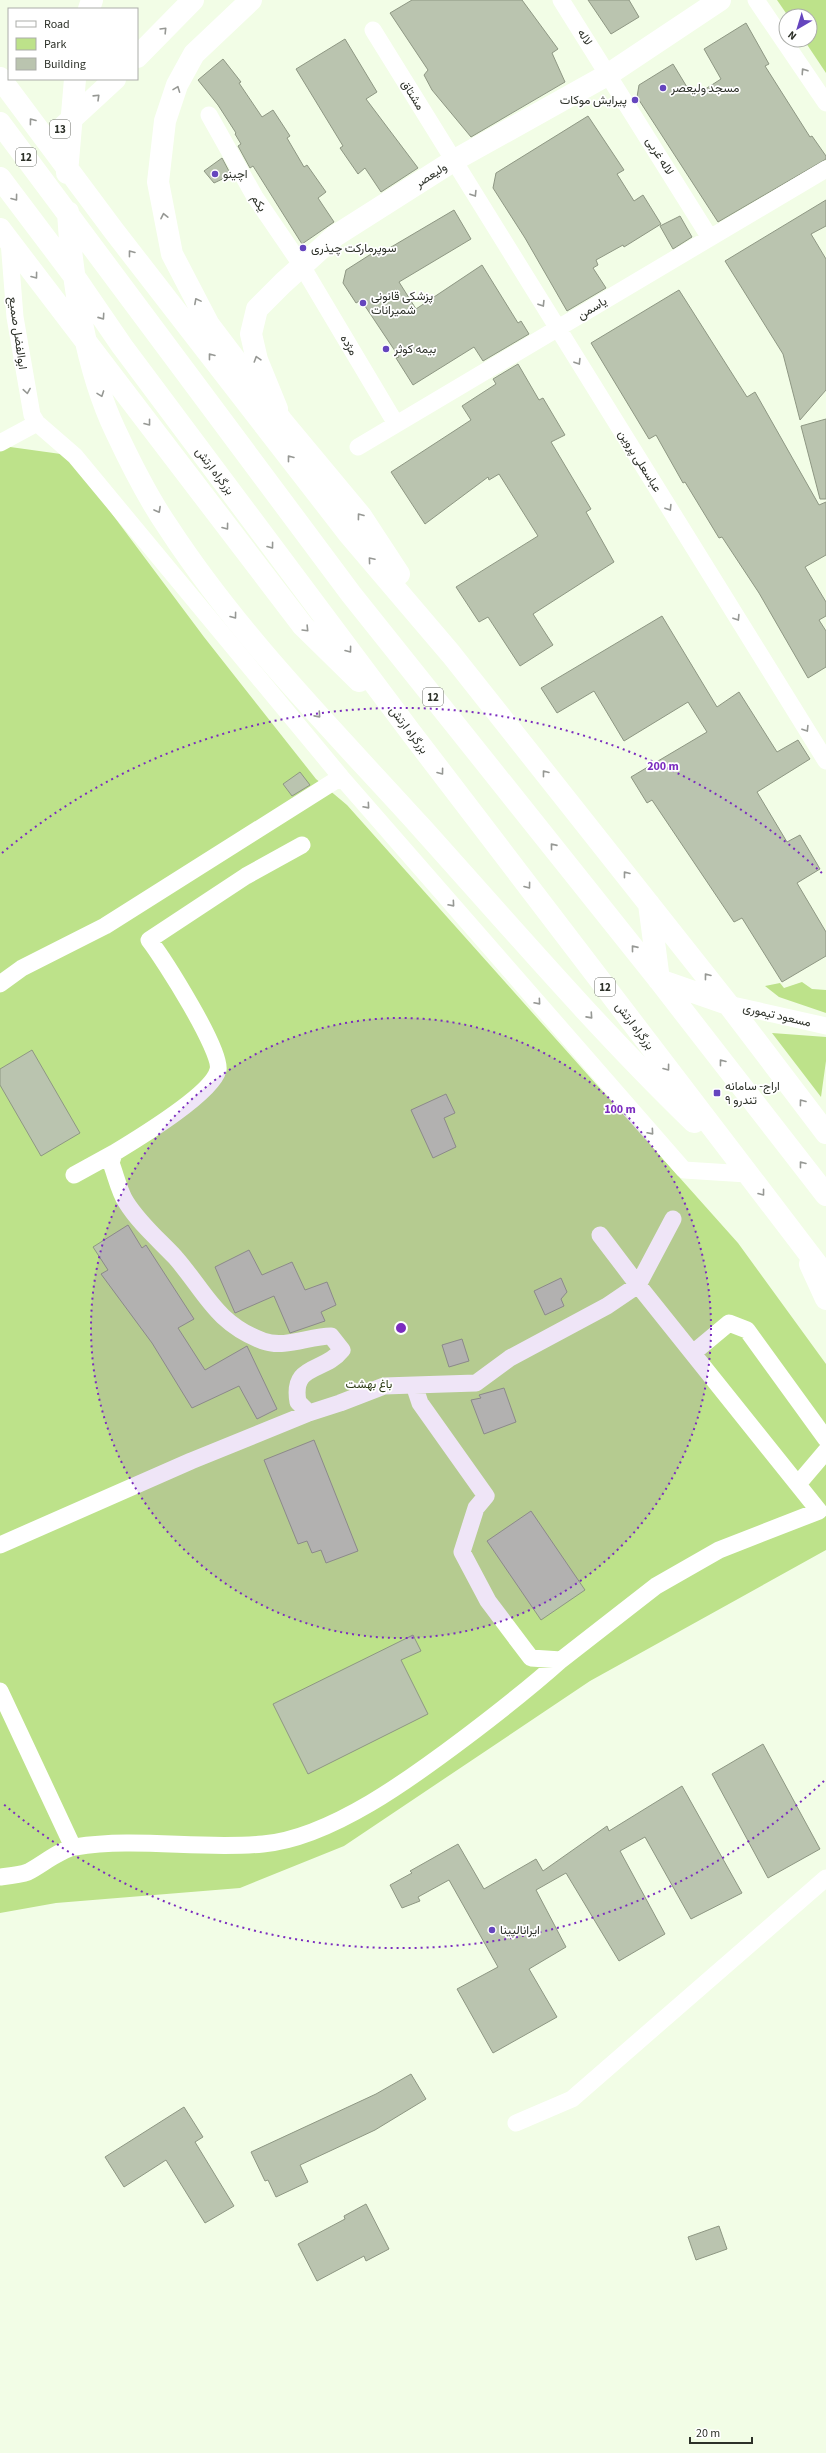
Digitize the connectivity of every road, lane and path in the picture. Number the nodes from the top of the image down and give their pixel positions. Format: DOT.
graph roads {
  1 [pos="193,0"];
  2 [pos="251,0"];
  3 [pos="561,0"];
  4 [pos="720,0"];
  5 [pos="756,0"];
  6 [pos="372,30"];
  7 [pos="138,56"];
  8 [pos="609,74"];
  9 [pos="75,80"];
  10 [pos="114,80"];
  11 [pos="2,81"];
  12 [pos="826,103"];
  13 [pos="209,115"];
  14 [pos="0,123"];
  15 [pos="453,161"];
  16 [pos="826,169"];
  17 [pos="0,172"];
  18 [pos="0,178"];
  19 [pos="4,235"];
  20 [pos="710,238"];
  21 [pos="302,266"];
  22 [pos="557,329"];
  23 [pos="282,421"];
  24 [pos="37,423"];
  25 [pos="396,424"];
  26 [pos="0,443"];
  27 [pos="358,447"];
  28 [pos="451,654"];
  29 [pos="409,730"];
  30 [pos="826,761"];
  31 [pos="342,777"];
  32 [pos="302,845"];
  33 [pos="648,902"];
  34 [pos="659,980"];
  35 [pos="0,984"];
  36 [pos="728,1004"];
  37 [pos="826,1026"];
  38 [pos="826,1133"];
  39 [pos="114,1152"];
  40 [pos="748,1174"];
  41 [pos="74,1175"];
  42 [pos="826,1195"];
  43 [pos="673,1219"];
  44 [pos="600,1235"];
  45 [pos="802,1245"];
  46 [pos="826,1276"];
  47 [pos="638,1285"];
  48 [pos="826,1299"];
  49 [pos="693,1353"];
  50 [pos="414,1385"];
  51 [pos="309,1413"];
  52 [pos="826,1439"];
  53 [pos="826,1451"];
  54 [pos="798,1484"];
  55 [pos="0,1545"];
  56 [pos="562,1660"];
  57 [pos="0,1691"];
  58 [pos="73,1847"];
  59 [pos="0,1877"];
  60 [pos="826,1878"];
  61 [pos="516,2123"];
  7 -- 1 [label="main road, one-way"];
  23 -- 2 [label="main road, one-way"];
  3 -- 8 [label="street, لاله"];
  4 -- 8 [label="main road, ولیعصر"];
  12 -- 5 [label="street, one-way"];
  6 -- 15 [label="street, مشتاق"];
  8 -- 15 [label="main road, ولیعصر"];
  8 -- 20 [label="street, لاله غربی"];
  9 -- 40 [label="main road, one-way"];
  17 -- 10 [label="main road, 13, one-way"];
  28 -- 11 [label="main road, one-way"];
  13 -- 21 [label="street, یکم"];
  34 -- 14 [label="main road, 12, one-way"];
  15 -- 21 [label="main road, ولیعصر"];
  15 -- 22 [label="street, عباسعلی پروین, one-way"];
  16 -- 20 [label="street, یاسمن"];
  18 -- 29 [label="main road, بزرگراه ارتش / 12, one-way"];
  19 -- 24 [label="street, ابوالفضل صمیع, one-way"];
  19 -- 29 [label="main road, one-way"];
  20 -- 22 [label="street, یاسمن"];
  23 -- 21 [label="main road, ولیعصر, one-way"];
  21 -- 25 [label="street, مژده"];
  22 -- 25 [label="street, یاسمن"];
  22 -- 30 [label="street, عباسعلی پروین, one-way"];
  28 -- 23 [label="main road, one-way"];
  24 -- 26 [label="street"];
  24 -- 31 [label="street, ابوالفضل صمیع"];
  25 -- 27 [label="street, یاسمن"];
  33 -- 28 [label="main road, one-way"];
  29 -- 40 [label="main road, بزرگراه ارتش / 12, one-way"];
  31 -- 35 [label="street"];
  31 -- 40 [label="street, ابوالفضل صمیع, one-way"];
  32 -- 39 [label="street"];
  33 -- 34 [label="main road"];
  36 -- 33 [label="main road, one-way"];
  34 -- 36 [label="main road"];
  42 -- 34 [label="main road, 12, one-way"];
  36 -- 37 [label="street, مسعود تیموری"];
  38 -- 36 [label="main road, one-way"];
  39 -- 41 [label="street"];
  39 -- 51 [label="street"];
  40 -- 45 [label="main road, بزرگراه ارتش / 12, one-way"];
  43 -- 47 [label="street"];
  44 -- 47 [label="street"];
  45 -- 46 [label="main road, بزرگراه ارتش / 12"];
  45 -- 48 [label="main road"];
  47 -- 49 [label="street"];
  47 -- 50 [label="street"];
  49 -- 52 [label="street"];
  49 -- 54 [label="street"];
  50 -- 51 [label="street"];
  50 -- 56 [label="street"];
  51 -- 55 [label="street"];
  53 -- 54 [label="street"];
  54 -- 56 [label="street"];
  56 -- 58 [label="street"];
  57 -- 58 [label="street"];
  58 -- 59 [label="street"];
  60 -- 61 [label="street"];
}
